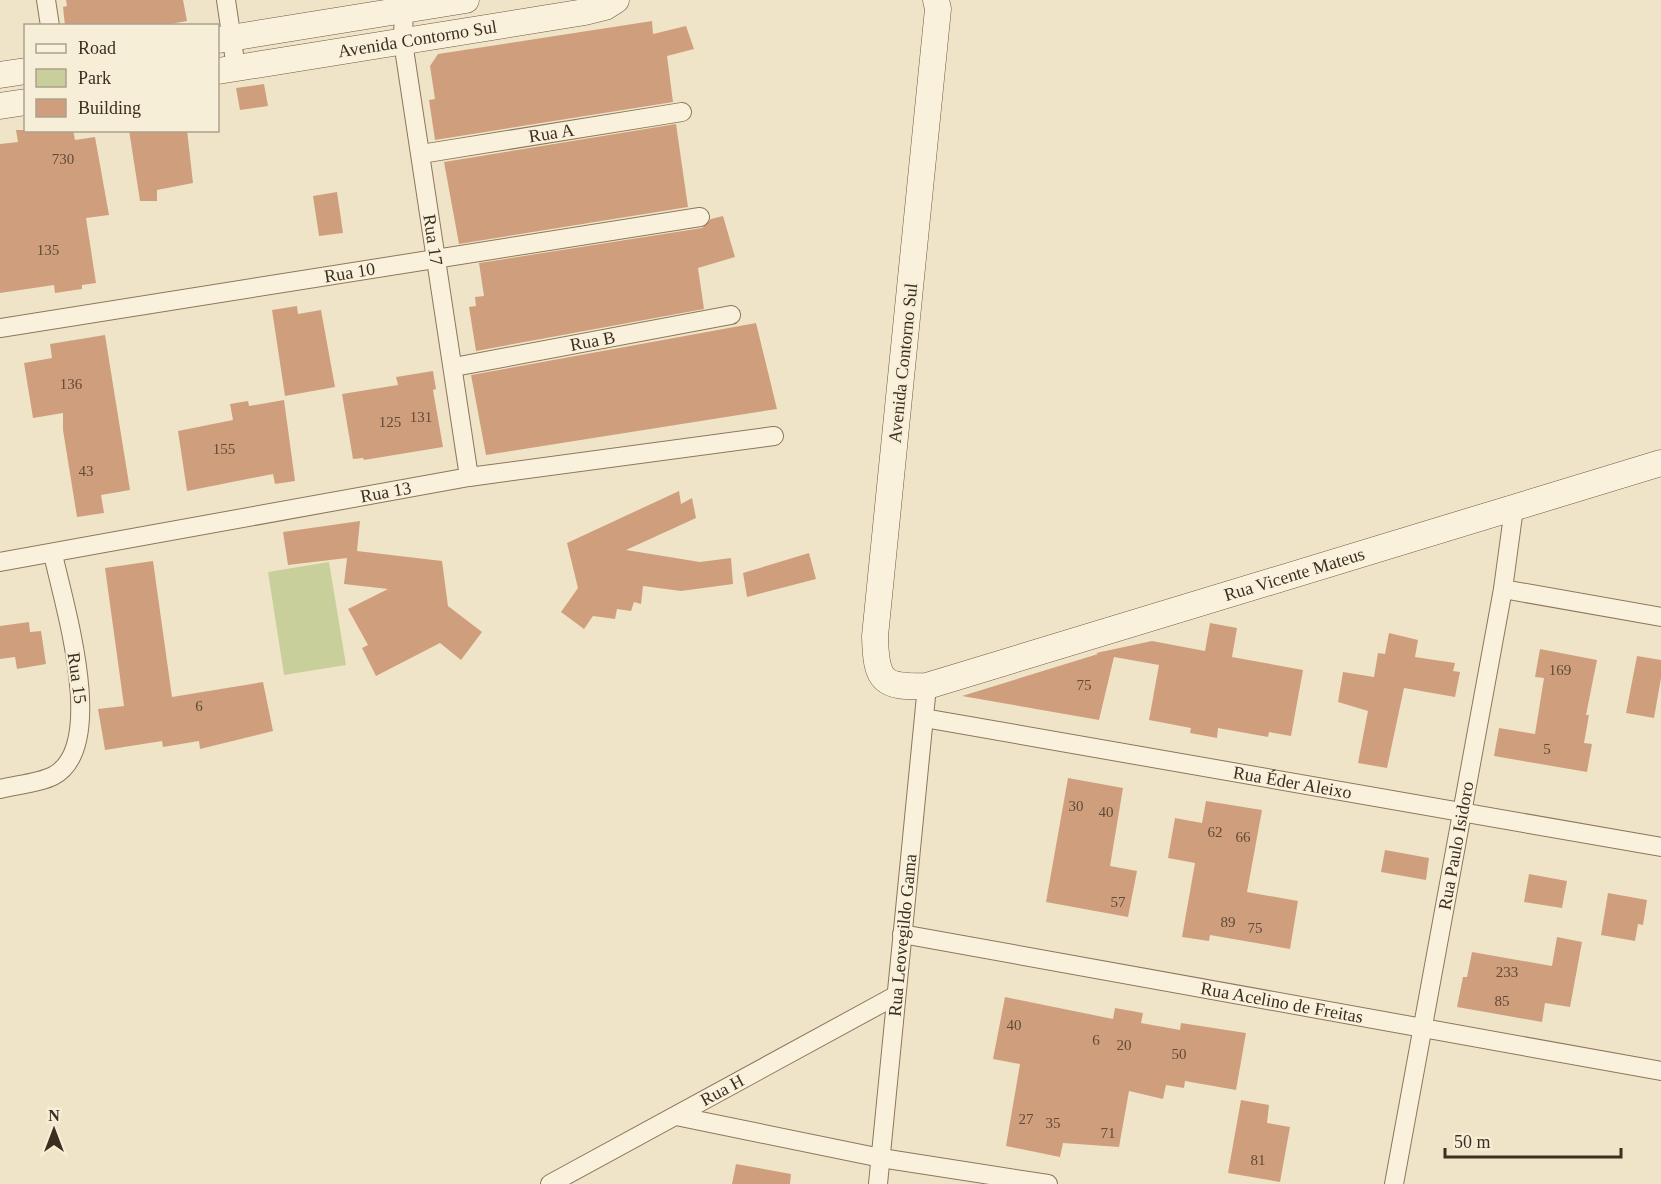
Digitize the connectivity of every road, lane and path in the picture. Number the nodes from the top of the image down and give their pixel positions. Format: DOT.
graph roads {
  1 [pos="46,0"];
  2 [pos="226,0"];
  3 [pos="466,0"];
  4 [pos="616,0"];
  5 [pos="936,0"];
  6 [pos="404,5"];
  7 [pos="584,6"];
  8 [pos="50,24"];
  9 [pos="224,39"];
  10 [pos="404,42"];
  11 [pos="227,70"];
  12 [pos="24,71"];
  13 [pos="0,75"];
  14 [pos="24,102"];
  15 [pos="0,106"];
  16 [pos="682,112"];
  17 [pos="420,154"];
  18 [pos="700,217"];
  19 [pos="435,260"];
  20 [pos="731,315"];
  21 [pos="0,328"];
  22 [pos="453,367"];
  23 [pos="774,436"];
  24 [pos="1661,463"];
  25 [pos="470,477"];
  26 [pos="1514,508"];
  27 [pos="53,554"];
  28 [pos="0,562"];
  29 [pos="1503,589"];
  30 [pos="1661,616"];
  31 [pos="927,686"];
  32 [pos="924,718"];
  33 [pos="0,789"];
  34 [pos="1462,814"];
  35 [pos="1661,847"];
  36 [pos="902,934"];
  37 [pos="895,996"];
  38 [pos="1421,1029"];
  39 [pos="1661,1071"];
  40 [pos="676,1116"];
  41 [pos="881,1158"];
  42 [pos="550,1184"];
  43 [pos="878,1184"];
  44 [pos="1048,1184"];
  45 [pos="1394,1184"];
  1 -- 8 [label="street"];
  2 -- 9 [label="street"];
  3 -- 6 [label="street, Avenida Contorno Sul"];
  4 -- 7 [label="street, Avenida Contorno Sul"];
  5 -- 31 [label="street, Avenida Contorno Sul"];
  6 -- 9 [label="street, Avenida Contorno Sul"];
  6 -- 10 [label="street, Rua 17"];
  7 -- 10 [label="street, Avenida Contorno Sul"];
  9 -- 11 [label="street"];
  10 -- 11 [label="street, Avenida Contorno Sul"];
  10 -- 17 [label="street, Rua 17"];
  12 -- 13 [label="street"];
  14 -- 15 [label="street"];
  16 -- 17 [label="street, Rua A"];
  17 -- 19 [label="street, Rua 17"];
  18 -- 19 [label="street, Rua 10"];
  19 -- 21 [label="street, Rua 10"];
  19 -- 22 [label="street, Rua 17"];
  20 -- 22 [label="street, Rua B"];
  22 -- 25 [label="street, Rua 17"];
  23 -- 25 [label="street, Rua 13"];
  24 -- 26 [label="street, Rua Vicente Mateus"];
  25 -- 27 [label="street, Rua 13"];
  26 -- 29 [label="street, Rua Paulo Isidoro"];
  26 -- 31 [label="street, Rua Vicente Mateus"];
  27 -- 28 [label="street, Rua 13"];
  27 -- 33 [label="street, Rua 15"];
  29 -- 30 [label="street"];
  29 -- 34 [label="street, Rua Paulo Isidoro"];
  31 -- 32 [label="street, Rua Leovegildo Gama"];
  32 -- 34 [label="street, Rua Éder Aleixo"];
  32 -- 36 [label="street, Rua Leovegildo Gama"];
  34 -- 35 [label="street, Rua Éder Aleixo"];
  34 -- 38 [label="street, Rua Paulo Isidoro"];
  36 -- 37 [label="street, Rua Leovegildo Gama"];
  36 -- 38 [label="street, Rua Acelino de Freitas"];
  37 -- 40 [label="street, Rua H"];
  37 -- 41 [label="street, Rua Leovegildo Gama"];
  38 -- 39 [label="street, Rua Acelino de Freitas"];
  38 -- 45 [label="street, Rua Paulo Isidoro"];
  40 -- 41 [label="street"];
  40 -- 42 [label="street, Rua H"];
  41 -- 43 [label="street, Rua Leovegildo Gama"];
  41 -- 44 [label="street"];
}
